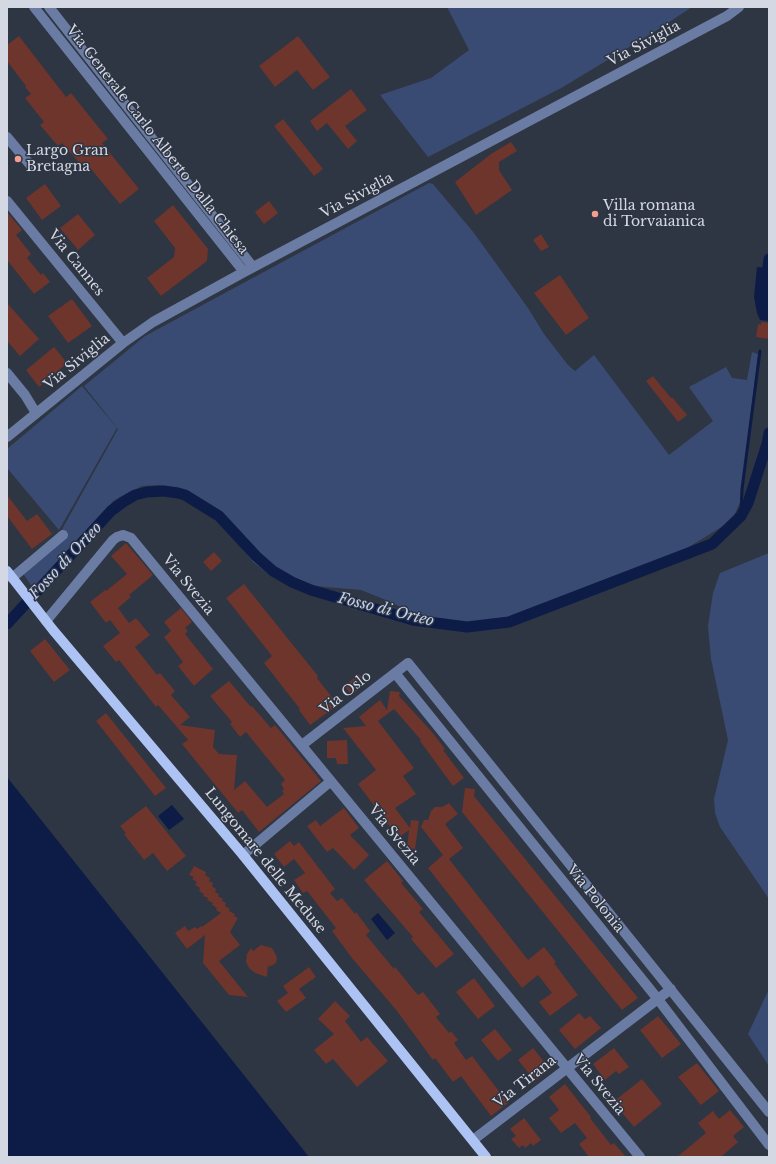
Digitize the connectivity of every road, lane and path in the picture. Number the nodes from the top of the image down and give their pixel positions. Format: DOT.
graph roads {
  1 [pos="34,7"];
  2 [pos="49,7"];
  3 [pos="739,7"];
  4 [pos="7,137"];
  5 [pos="32,167"];
  6 [pos="7,201"];
  7 [pos="253,267"];
  8 [pos="244,272"];
  9 [pos="122,343"];
  10 [pos="7,373"];
  11 [pos="36,413"];
  12 [pos="7,437"];
  13 [pos="63,535"];
  14 [pos="13,578"];
  15 [pos="44,619"];
  16 [pos="408,663"];
  17 [pos="395,673"];
  18 [pos="302,745"];
  19 [pos="331,781"];
  20 [pos="243,855"];
  21 [pos="671,989"];
  22 [pos="657,998"];
  23 [pos="567,1068"];
  24 [pos="769,1112"];
  25 [pos="472,1140"];
  26 [pos="769,1145"];
  27 [pos="486,1157"];
  28 [pos="640,1157"];
  1 -- 8 [label="street, Via Generale Carlo Alberto Dalla Chiesa"];
  2 -- 7 [label="street, Via Generale Carlo Alberto Dalla Chiesa"];
  3 -- 7 [label="street, Via Siviglia"];
  4 -- 5 [label="street"];
  6 -- 9 [label="street, Via Cannes"];
  7 -- 8 [label="street, Via Siviglia"];
  8 -- 9 [label="street, Via Siviglia"];
  9 -- 11 [label="street, Via Siviglia"];
  10 -- 11 [label="street"];
  11 -- 12 [label="street, Via Siviglia"];
  13 -- 14 [label="street"];
  14 -- 15 [label="main road, Lungomare delle Meduse"];
  15 -- 18 [label="street, Via Svezia"];
  15 -- 20 [label="main road, Lungomare delle Meduse"];
  16 -- 17 [label="street, Via Oslo"];
  16 -- 21 [label="street, Via Polonia"];
  17 -- 18 [label="street, Via Oslo"];
  17 -- 22 [label="street, Via Polonia"];
  18 -- 19 [label="street, Via Svezia"];
  19 -- 20 [label="street"];
  19 -- 23 [label="street, Via Svezia"];
  20 -- 25 [label="main road, Lungomare delle Meduse"];
  21 -- 22 [label="street, Via Tirana"];
  21 -- 24 [label="street, Via Polonia"];
  22 -- 23 [label="street, Via Tirana"];
  22 -- 26 [label="street, Via Polonia"];
  23 -- 25 [label="street, Via Tirana"];
  23 -- 28 [label="street, Via Svezia"];
  25 -- 27 [label="main road, Lungomare delle Meduse"];
}
